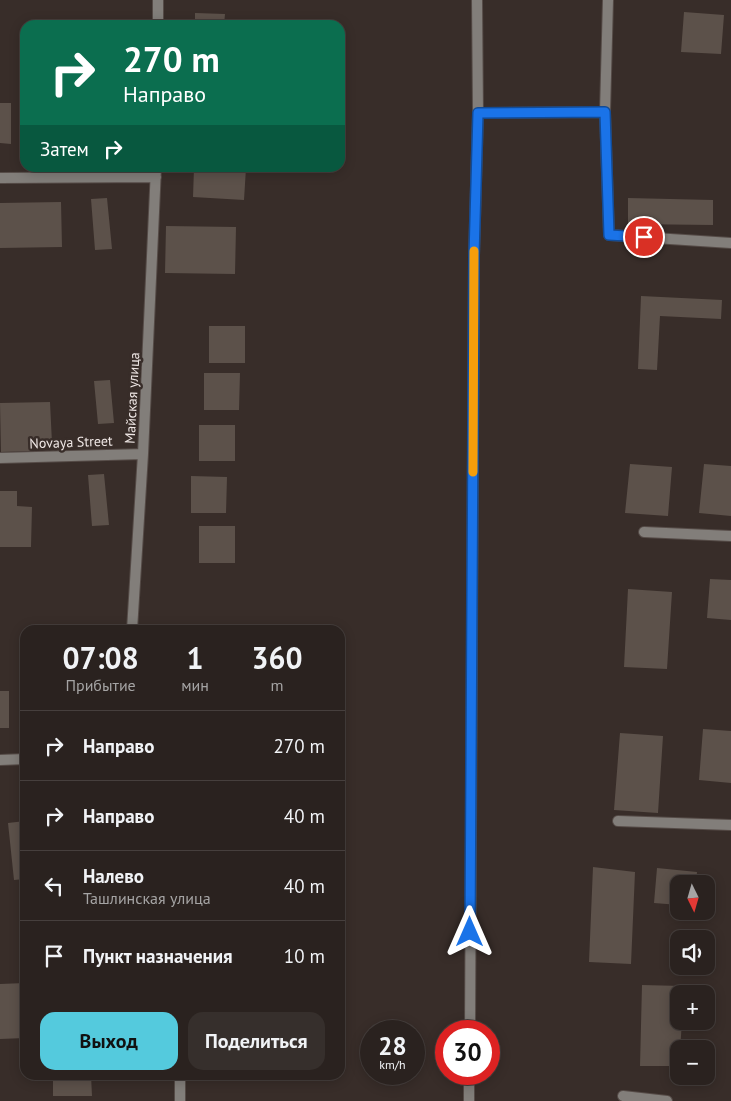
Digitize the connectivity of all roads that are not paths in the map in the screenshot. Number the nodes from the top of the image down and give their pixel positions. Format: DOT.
graph roads {
  1 [pos="158,0"];
  2 [pos="477,0"];
  3 [pos="608,0"];
  4 [pos="158,20"];
  5 [pos="605,112"];
  6 [pos="478,113"];
  7 [pos="156,172"];
  8 [pos="0,178"];
  9 [pos="731,243"];
  10 [pos="143,454"];
  11 [pos="0,458"];
  12 [pos="644,532"];
  13 [pos="731,536"];
  14 [pos="132,625"];
  15 [pos="20,759"];
  16 [pos="0,760"];
  17 [pos="618,821"];
  18 [pos="731,825"];
  19 [pos="470,1020"];
  20 [pos="180,1080"];
  21 [pos="469,1085"];
  22 [pos="623,1096"];
  23 [pos="180,1101"];
  24 [pos="469,1101"];
  25 [pos="667,1101"];
  1 -- 4 [label="street"];
  2 -- 6 [label="street"];
  3 -- 5 [label="street"];
  5 -- 6 [label="street"];
  5 -- 9 [label="street"];
  6 -- 19 [label="street"];
  7 -- 8 [label="street"];
  7 -- 10 [label="street, Майская улица"];
  10 -- 11 [label="street, Novaya Street"];
  10 -- 14 [label="street, Майская улица"];
  12 -- 13 [label="street"];
  15 -- 16 [label="street"];
  17 -- 18 [label="street"];
  20 -- 23 [label="street"];
  21 -- 24 [label="street"];
  22 -- 25 [label="street"];
}
